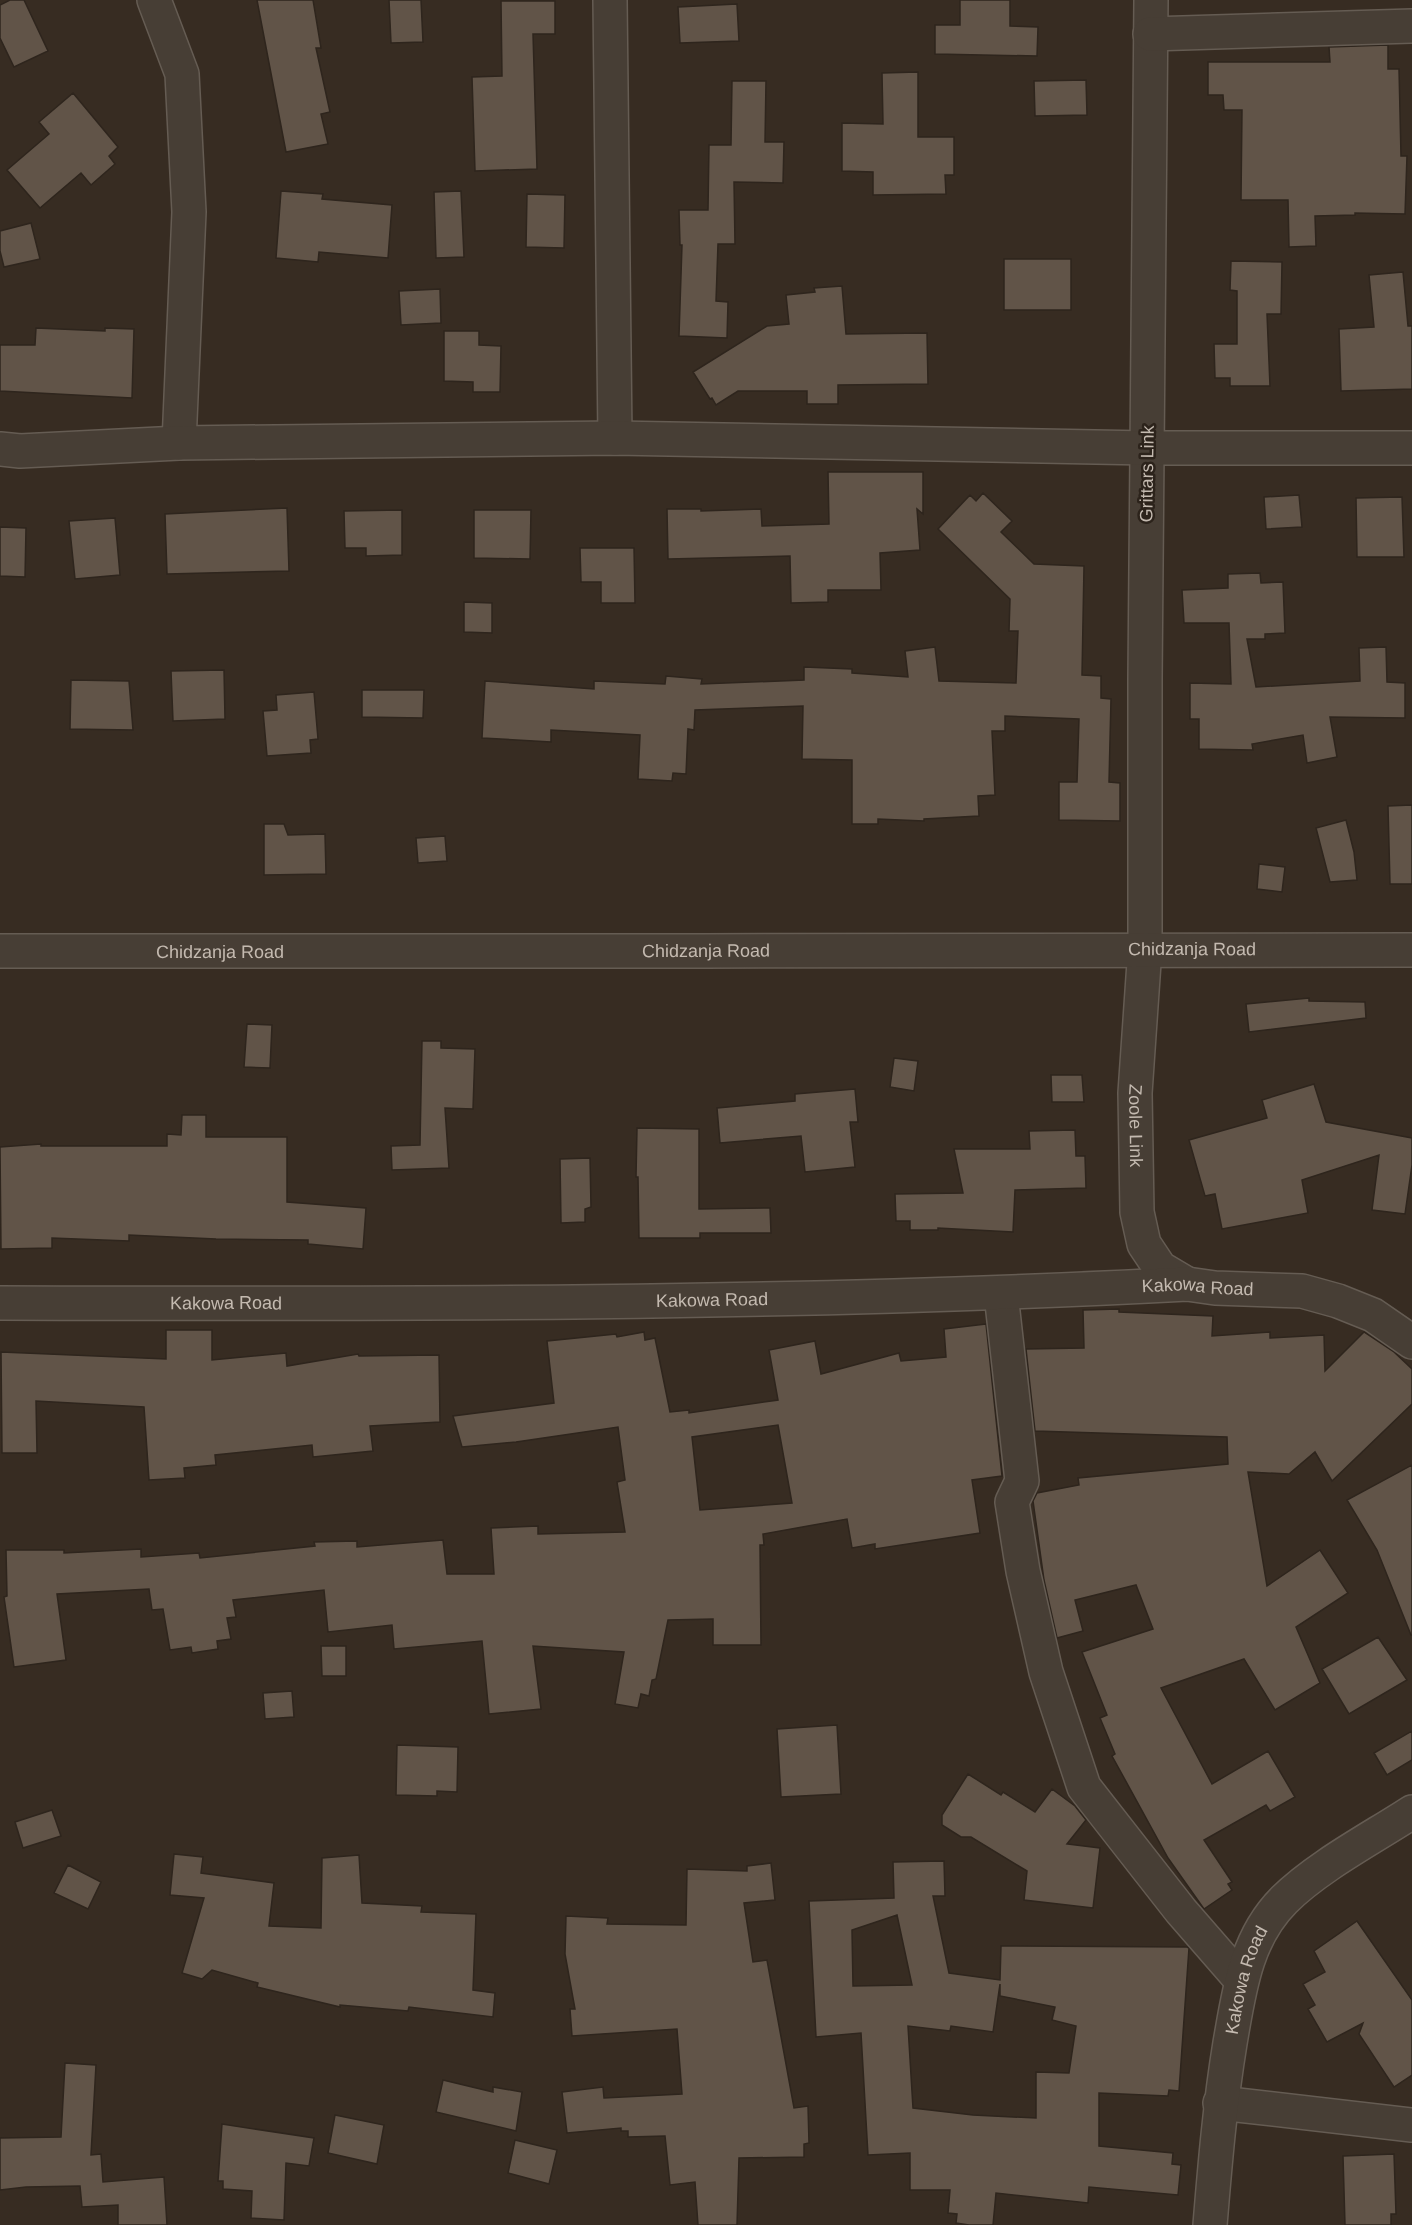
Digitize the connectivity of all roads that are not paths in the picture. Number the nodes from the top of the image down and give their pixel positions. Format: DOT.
graph roads {
  1 [pos="154,0"];
  2 [pos="609,0"];
  3 [pos="1151,0"];
  4 [pos="1412,26"];
  5 [pos="1150,34"];
  6 [pos="615,438"];
  7 [pos="179,443"];
  8 [pos="1148,448"];
  9 [pos="1412,448"];
  10 [pos="0,450"];
  11 [pos="1144,948"];
  12 [pos="1412,950"];
  13 [pos="0,951"];
  14 [pos="1187,1284"];
  15 [pos="1001,1294"];
  16 [pos="0,1303"];
  17 [pos="1412,1342"];
  18 [pos="1412,1812"];
  19 [pos="1241,1980"];
  20 [pos="1220,2103"];
  21 [pos="1412,2125"];
  22 [pos="1210,2225"];
  1 -- 7 [label="street"];
  2 -- 6 [label="street"];
  3 -- 5 [label="street, Grittars Link"];
  4 -- 5 [label="street"];
  5 -- 8 [label="street, Grittars Link"];
  6 -- 7 [label="street"];
  6 -- 8 [label="street"];
  7 -- 10 [label="street"];
  8 -- 9 [label="street"];
  8 -- 11 [label="street, Grittars Link"];
  11 -- 12 [label="street, Chidzanja Road"];
  11 -- 13 [label="street, Chidzanja Road"];
  11 -- 14 [label="street, Zoole Link"];
  14 -- 15 [label="street, Kakowa Road"];
  14 -- 17 [label="street, Kakowa Road"];
  15 -- 16 [label="street, Kakowa Road"];
  15 -- 19 [label="street"];
  18 -- 19 [label="street, Kakowa Road"];
  19 -- 20 [label="street, Kakowa Road"];
  20 -- 21 [label="street"];
  20 -- 22 [label="street, Kakowa Road"];
}
